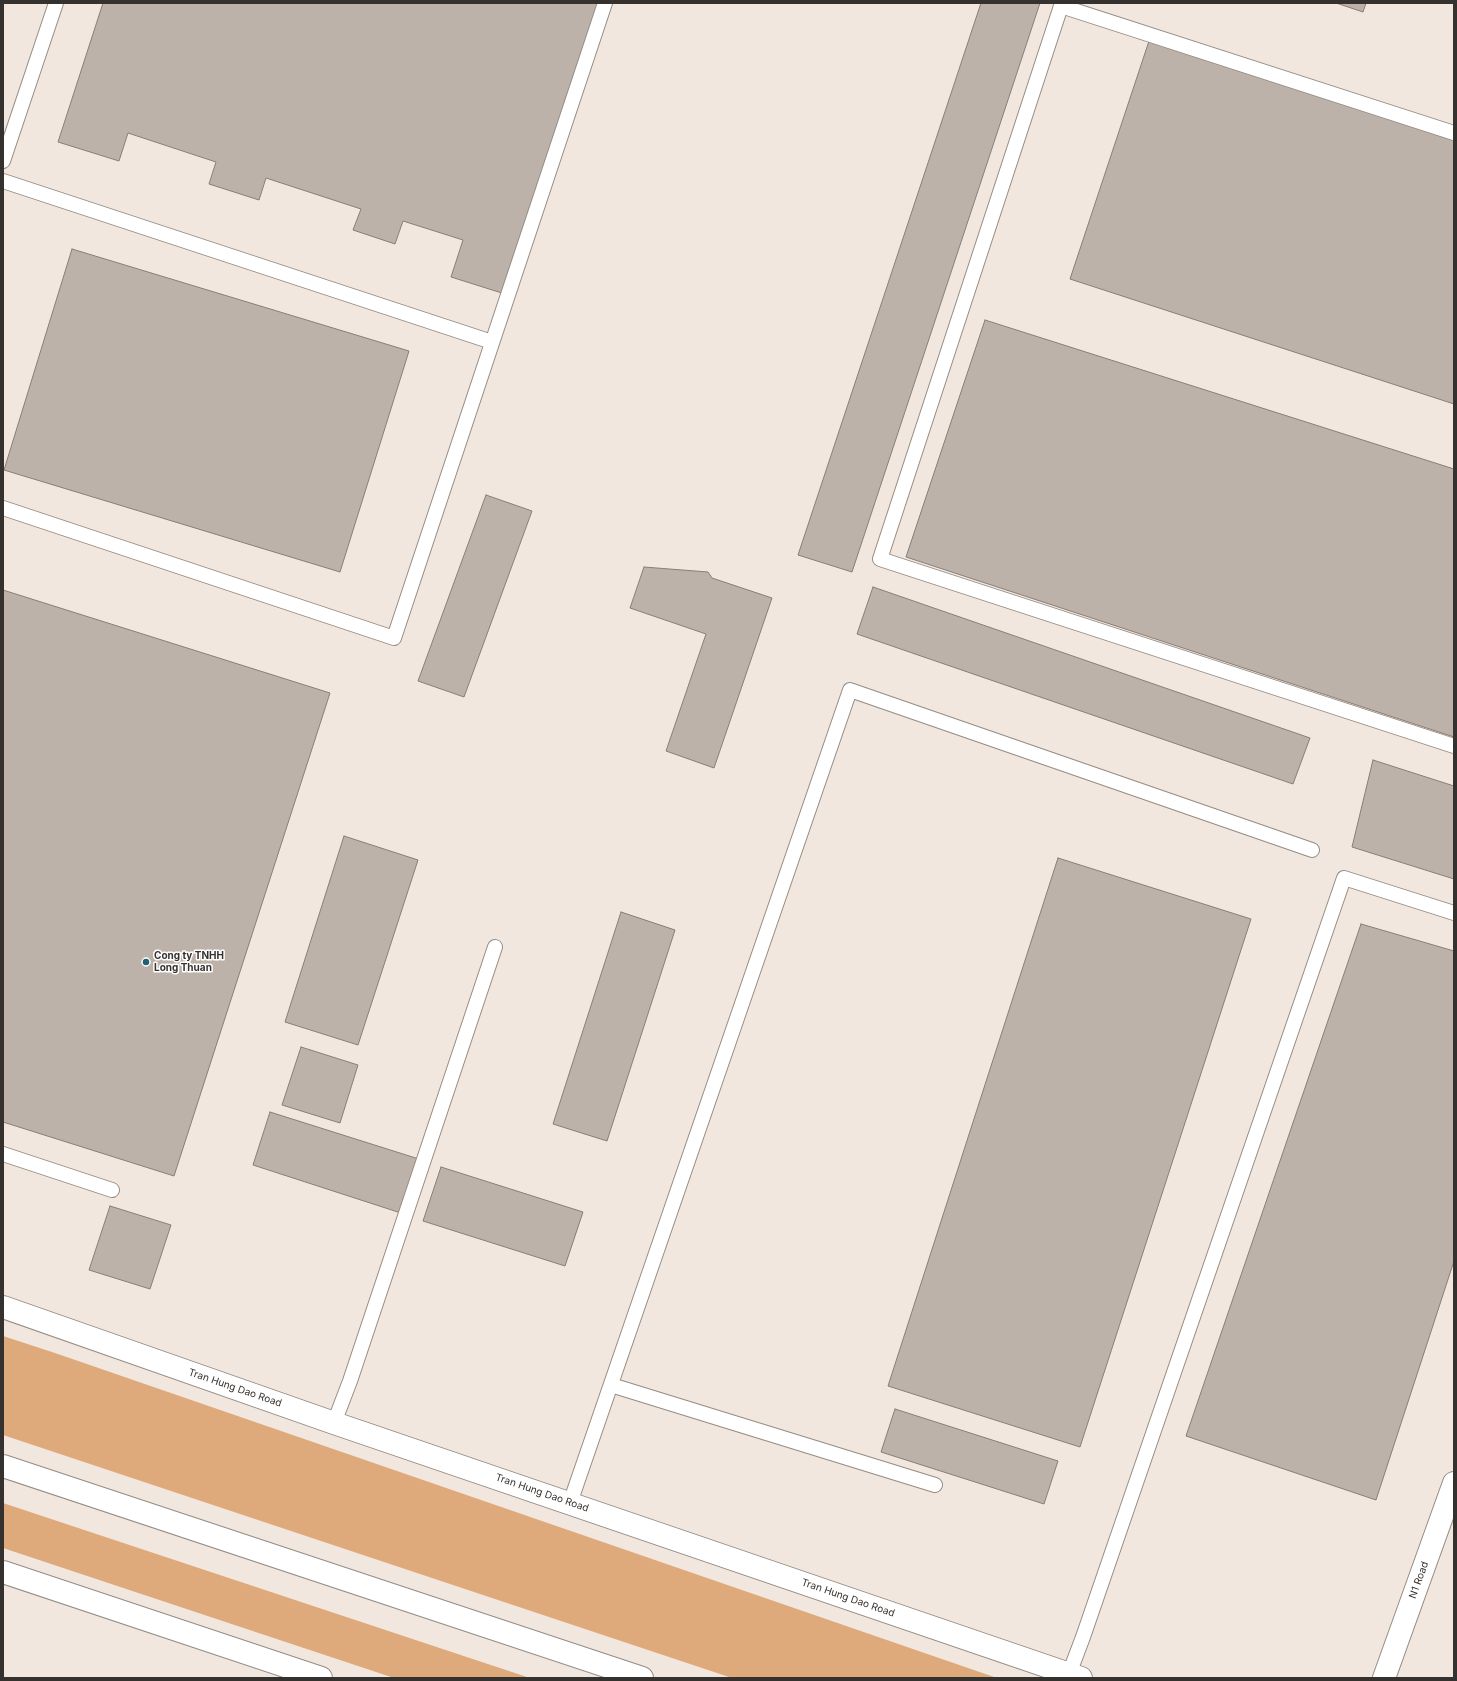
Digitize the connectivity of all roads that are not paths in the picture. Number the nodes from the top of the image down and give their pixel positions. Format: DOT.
graph roads {
  1 [pos="56,3"];
  2 [pos="605,3"];
  3 [pos="1062,4"];
  4 [pos="1454,133"];
  5 [pos="3,161"];
  6 [pos="3,181"];
  7 [pos="492,342"];
  8 [pos="3,508"];
  9 [pos="1454,746"];
  10 [pos="1312,850"];
  11 [pos="1454,913"];
  12 [pos="495,947"];
  13 [pos="3,1154"];
  14 [pos="112,1190"];
  15 [pos="3,1307"];
  16 [pos="611,1385"];
  17 [pos="334,1423"];
  18 [pos="3,1466"];
  19 [pos="1454,1483"];
  20 [pos="935,1486"];
  21 [pos="570,1503"];
  22 [pos="3,1572"];
  23 [pos="1075,1676"];
  24 [pos="321,1678"];
  25 [pos="642,1678"];
  26 [pos="1384,1678"];
  1 -- 5 [label="lane"];
  2 -- 7 [label="lane"];
  3 -- 4 [label="lane"];
  3 -- 9 [label="lane"];
  6 -- 7 [label="lane"];
  7 -- 8 [label="lane"];
  10 -- 16 [label="lane"];
  11 -- 23 [label="lane"];
  12 -- 17 [label="lane"];
  13 -- 14 [label="lane"];
  15 -- 17 [label="main road, Tran Hung Dao Road"];
  16 -- 20 [label="lane"];
  16 -- 21 [label="lane"];
  17 -- 21 [label="main road, Tran Hung Dao Road"];
  18 -- 25 [label="main road"];
  19 -- 26 [label="main road, N1 Road"];
  21 -- 23 [label="main road, Tran Hung Dao Road"];
  22 -- 24 [label="main road"];
}
